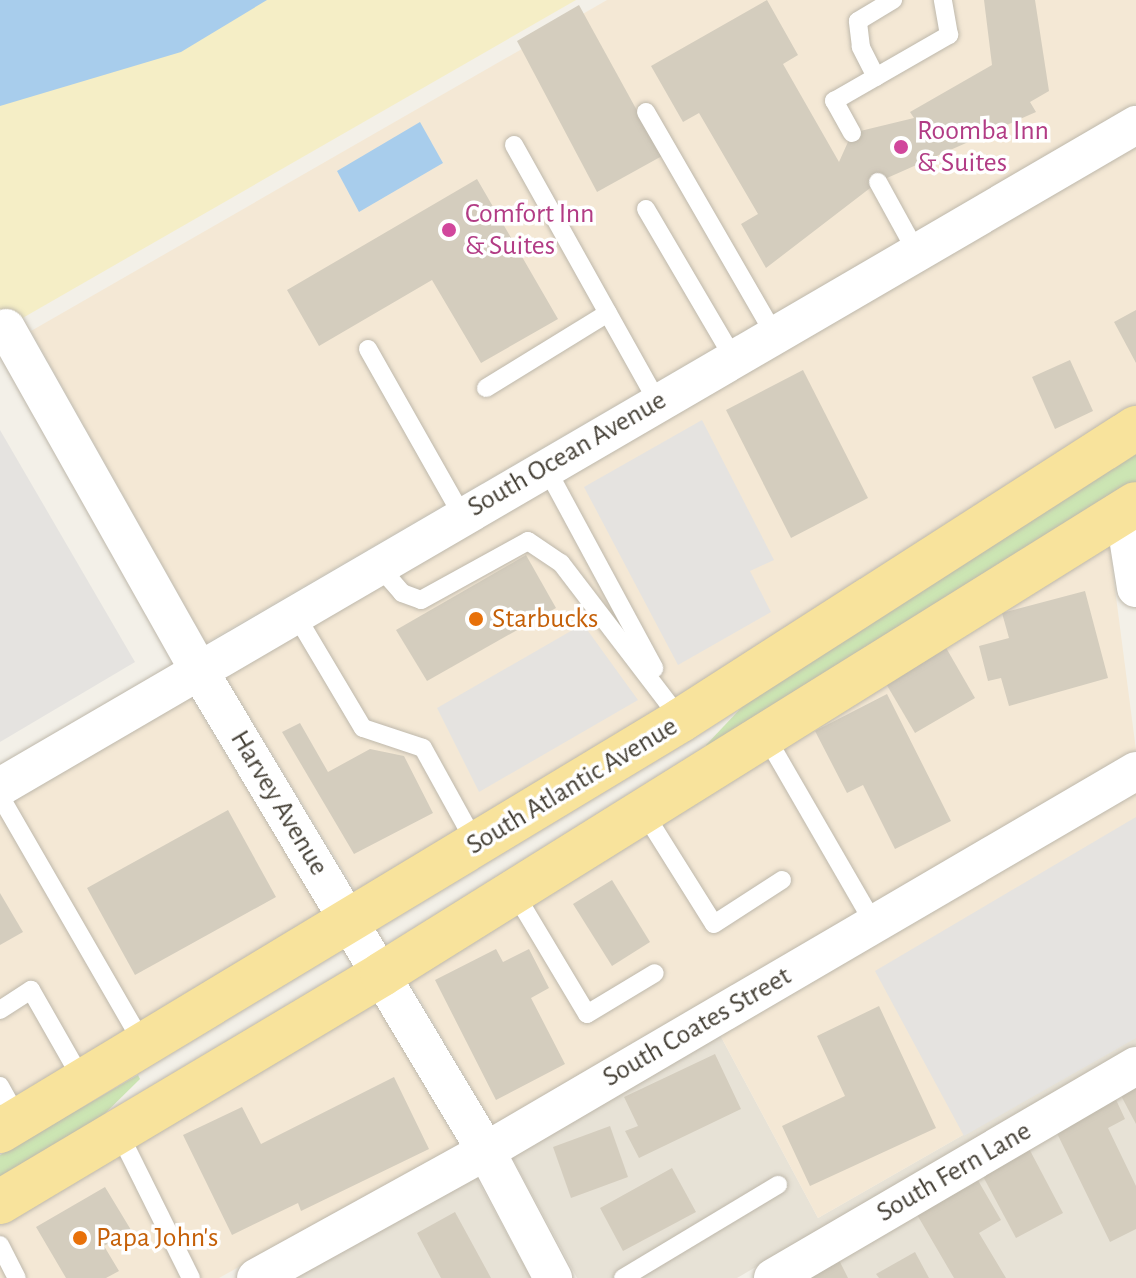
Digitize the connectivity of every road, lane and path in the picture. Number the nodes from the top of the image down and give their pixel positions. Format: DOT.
graph roads {
  1 [pos="893,0"];
  2 [pos="943,0"];
  3 [pos="876,77"];
  4 [pos="646,112"];
  5 [pos="1136,125"];
  6 [pos="852,133"];
  7 [pos="514,145"];
  8 [pos="878,182"];
  9 [pos="646,209"];
  10 [pos="916,251"];
  11 [pos="608,313"];
  12 [pos="6,328"];
  13 [pos="774,334"];
  14 [pos="368,349"];
  15 [pos="733,357"];
  16 [pos="486,388"];
  17 [pos="657,401"];
  18 [pos="1136,428"];
  19 [pos="545,466"];
  20 [pos="1130,508"];
  21 [pos="462,515"];
  22 [pos="377,564"];
  23 [pos="1136,588"];
  24 [pos="294,612"];
  25 [pos="198,669"];
  26 [pos="681,720"];
  27 [pos="765,735"];
  28 [pos="1136,771"];
  29 [pos="0,787"];
  30 [pos="0,796"];
  31 [pos="643,811"];
  32 [pos="476,844"];
  33 [pos="782,880"];
  34 [pos="514,892"];
  35 [pos="350,921"];
  36 [pos="874,924"];
  37 [pos="655,973"];
  38 [pos="382,974"];
  39 [pos="0,1010"];
  40 [pos="144,1045"];
  41 [pos="1136,1066"];
  42 [pos="83,1081"];
  43 [pos="6,1112"];
  44 [pos="119,1133"];
  45 [pos="486,1151"];
  46 [pos="778,1185"];
  47 [pos="0,1202"];
  48 [pos="0,1245"];
  49 [pos="17,1278"];
  50 [pos="191,1278"];
  51 [pos="256,1278"];
  52 [pos="553,1278"];
  53 [pos="623,1278"];
  54 [pos="773,1278"];
  1 -- 3 [label="lane"];
  2 -- 3 [label="lane"];
  3 -- 6 [label="lane"];
  4 -- 13 [label="lane"];
  5 -- 10 [label="street, South Ocean Avenue"];
  7 -- 11 [label="lane"];
  8 -- 10 [label="lane"];
  9 -- 15 [label="lane"];
  10 -- 13 [label="street, South Ocean Avenue"];
  11 -- 16 [label="lane"];
  11 -- 17 [label="lane"];
  12 -- 25 [label="street, Harvey Avenue"];
  13 -- 15 [label="street, South Ocean Avenue"];
  14 -- 21 [label="lane"];
  15 -- 17 [label="street, South Ocean Avenue"];
  17 -- 19 [label="street, South Ocean Avenue"];
  18 -- 26 [label="main road, South Atlantic Avenue"];
  19 -- 21 [label="street, South Ocean Avenue"];
  19 -- 26 [label="lane"];
  20 -- 23 [label="street"];
  20 -- 27 [label="main road, South Atlantic Avenue"];
  21 -- 22 [label="street, South Ocean Avenue"];
  22 -- 24 [label="street, South Ocean Avenue"];
  22 -- 26 [label="lane"];
  24 -- 25 [label="street, South Ocean Avenue"];
  24 -- 32 [label="lane"];
  25 -- 29 [label="street, South Ocean Avenue"];
  25 -- 35 [label="street, Harvey Avenue"];
  26 -- 32 [label="main road, South Atlantic Avenue"];
  27 -- 31 [label="main road, South Atlantic Avenue"];
  27 -- 36 [label="lane"];
  28 -- 36 [label="street, South Coates Street"];
  30 -- 40 [label="lane"];
  31 -- 33 [label="lane"];
  31 -- 34 [label="main road, South Atlantic Avenue"];
  32 -- 35 [label="main road, South Atlantic Avenue"];
  34 -- 37 [label="lane"];
  34 -- 38 [label="main road, South Atlantic Avenue"];
  35 -- 38 [label="street, Harvey Avenue"];
  35 -- 40 [label="main road, South Atlantic Avenue"];
  36 -- 45 [label="street, South Coates Street"];
  38 -- 44 [label="main road, South Atlantic Avenue"];
  38 -- 45 [label="street, Harvey Avenue"];
  39 -- 42 [label="lane"];
  40 -- 42 [label="main road, South Atlantic Avenue"];
  41 -- 54 [label="street, South Fern Lane"];
  42 -- 43 [label="main road, South Atlantic Avenue"];
  44 -- 47 [label="main road, South Atlantic Avenue"];
  44 -- 50 [label="lane"];
  45 -- 51 [label="street, South Coates Street"];
  45 -- 52 [label="street, Harvey Avenue"];
  46 -- 53 [label="lane"];
  48 -- 49 [label="lane"];
}
